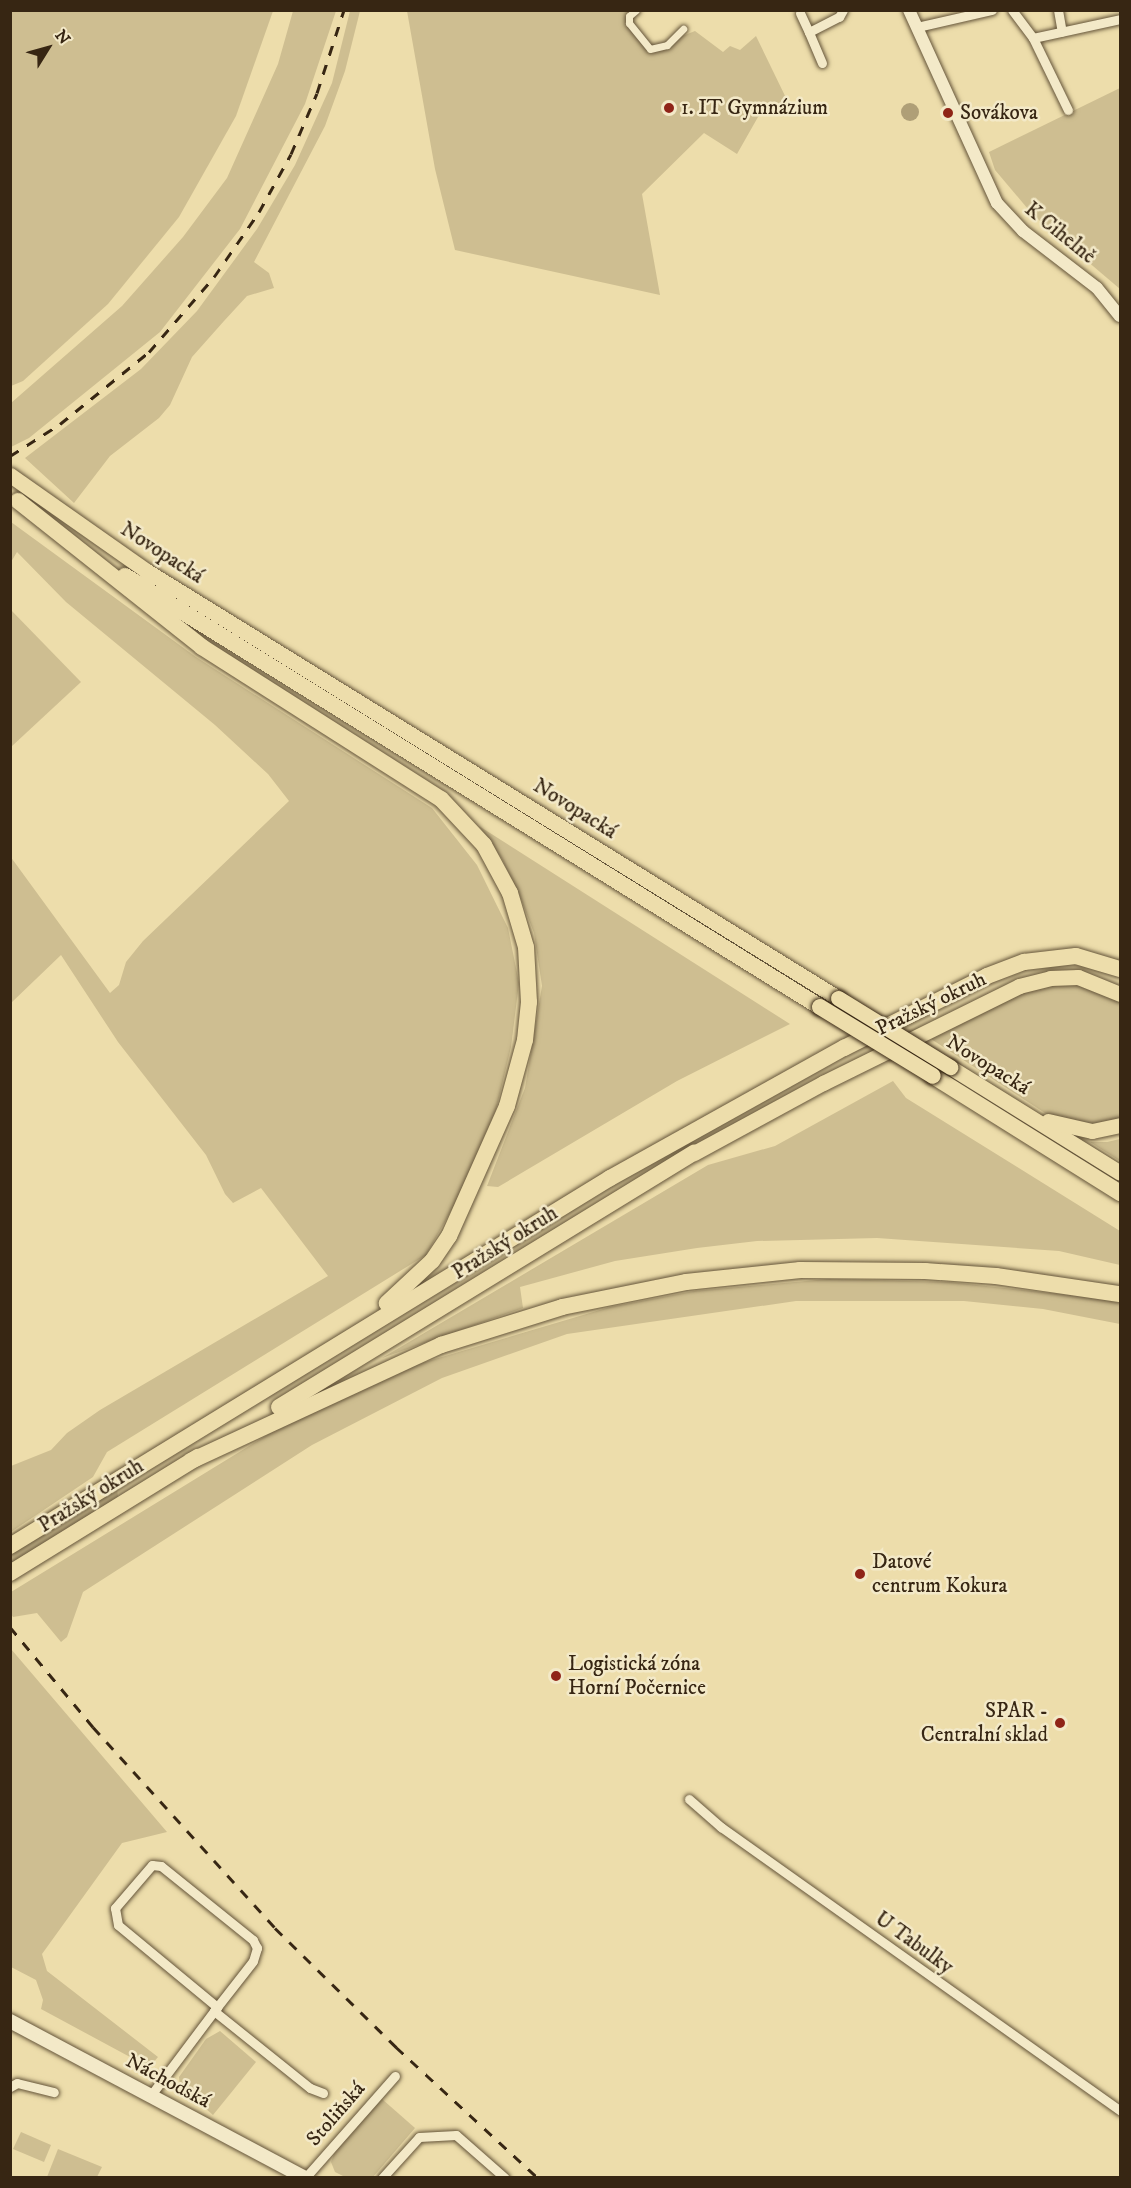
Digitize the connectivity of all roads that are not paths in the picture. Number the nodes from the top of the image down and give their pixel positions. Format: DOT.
graph roads {
  1 [pos="636,10"];
  2 [pos="843,10"];
  3 [pos="909,10"];
  4 [pos="992,10"];
  5 [pos="1012,10"];
  6 [pos="1058,10"];
  7 [pos="800,13"];
  8 [pos="1120,20"];
  9 [pos="916,27"];
  10 [pos="683,29"];
  11 [pos="809,32"];
  12 [pos="1062,32"];
  13 [pos="1033,38"];
  14 [pos="822,63"];
  15 [pos="1068,110"];
  16 [pos="1120,316"];
  17 [pos="10,476"];
  18 [pos="14,498"];
  19 [pos="1120,969"];
  20 [pos="1120,994"];
  21 [pos="1016,1108"];
  22 [pos="1120,1125"];
  23 [pos="694,1153"];
  24 [pos="1120,1173"];
  25 [pos="1120,1193"];
  26 [pos="1120,1294"];
  27 [pos="337,1343"];
  28 [pos="191,1461"];
  29 [pos="10,1546"];
  30 [pos="10,1574"];
  31 [pos="689,1799"];
  32 [pos="215,2009"];
  33 [pos="10,2021"];
  34 [pos="395,2076"];
  35 [pos="10,2087"];
  36 [pos="54,2092"];
  37 [pos="323,2093"];
  38 [pos="151,2095"];
  39 [pos="1120,2111"];
  40 [pos="305,2178"];
  41 [pos="382,2178"];
  42 [pos="505,2178"];
  1 -- 10 [label="street"];
  2 -- 11 [label="street"];
  3 -- 9 [label="street, K Cihelně"];
  4 -- 9 [label="street"];
  5 -- 13 [label="street"];
  6 -- 12 [label="street"];
  7 -- 11 [label="street"];
  8 -- 12 [label="street"];
  9 -- 16 [label="street, K Cihelně"];
  11 -- 14 [label="street"];
  12 -- 13 [label="street"];
  13 -- 15 [label="street"];
  17 -- 21 [label="highway, Novopacká, bridge"];
  18 -- 25 [label="highway, Novopacká, bridge"];
  18 -- 27 [label="highway"];
  19 -- 27 [label="highway, Pražský okruh"];
  20 -- 23 [label="highway, Pražský okruh"];
  21 -- 22 [label="highway"];
  21 -- 24 [label="highway, Novopacká"];
  23 -- 28 [label="highway, Pražský okruh"];
  26 -- 28 [label="highway"];
  27 -- 29 [label="highway, Pražský okruh"];
  28 -- 30 [label="highway, Pražský okruh"];
  31 -- 39 [label="street, U Tabulky"];
  32 -- 32 [label="street"];
  32 -- 37 [label="street"];
  32 -- 38 [label="street"];
  33 -- 38 [label="main road, Náchodská"];
  34 -- 40 [label="street, Stoliňská"];
  35 -- 36 [label="street"];
  38 -- 40 [label="main road, Náchodská"];
  41 -- 42 [label="street"];
}
